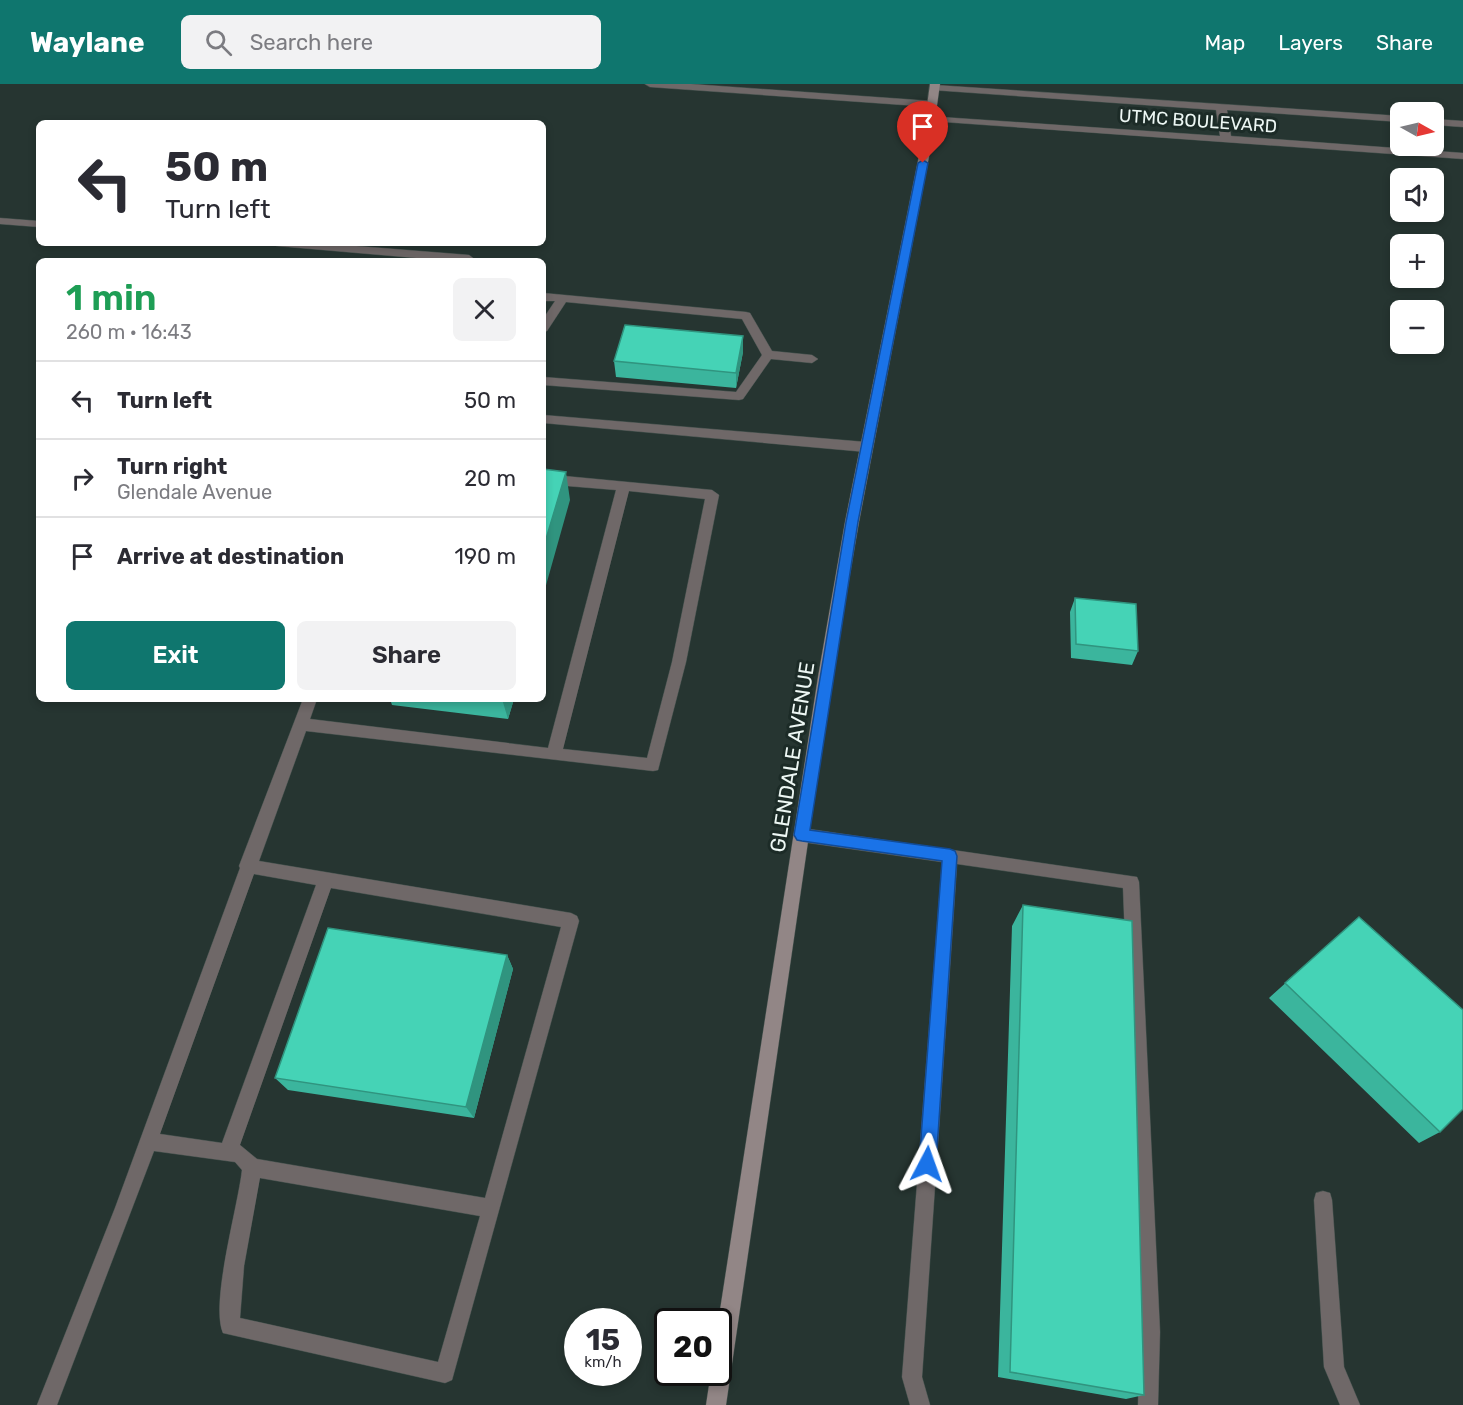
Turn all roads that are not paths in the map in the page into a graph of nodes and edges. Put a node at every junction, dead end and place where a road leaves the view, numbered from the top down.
1 (650, 84) edge
2 (935, 86) edge
3 (1221, 108) junction
4 (931, 111) junction
5 (1390, 119) edge
6 (1444, 123) edge
7 (1463, 124) edge
8 (1226, 139) junction
9 (1463, 156) edge
10 (0, 221) edge
11 (36, 224) edge
12 (314, 246) edge
13 (460, 258) edge
14 (546, 297) edge
15 (563, 298) junction
16 (546, 324) edge
17 (768, 355) junction
18 (812, 359) dead end
19 (546, 381) edge
20 (546, 419) edge
21 (866, 447) junction
22 (546, 479) edge
23 (624, 486) junction
24 (309, 702) edge
25 (300, 724) junction
26 (554, 755) junction
27 (802, 835) junction
28 (950, 856) junction
29 (247, 866) junction
30 (326, 879) junction
31 (148, 1141) junction
32 (228, 1152) junction
33 (252, 1167) junction
34 (1323, 1200) dead end
35 (490, 1208) junction
36 (47, 1405) edge
37 (716, 1405) edge
38 (920, 1405) edge
39 (1148, 1405) edge
40 (1350, 1405) edge

1 - 4 street, UTMC BOULEVARD
2 - 3 street, UTMC BOULEVARD
2 - 4 main road, GLENDALE AVENUE
3 - 5 street, UTMC BOULEVARD
3 - 8 street
4 - 8 street, UTMC BOULEVARD
4 - 21 main road, GLENDALE AVENUE
6 - 7 street
8 - 9 street, UTMC BOULEVARD
10 - 11 street
12 - 13 street
14 - 15 street
15 - 16 street
15 - 17 street
17 - 18 street
17 - 19 street
20 - 21 street
21 - 27 main road, GLENDALE AVENUE
22 - 23 street
23 - 26 street
23 - 26 street
24 - 25 street
25 - 26 street
25 - 29 street
27 - 28 street
27 - 37 main road, GLENDALE AVENUE
28 - 38 street
28 - 39 street
29 - 30 street
29 - 31 street
30 - 32 street
30 - 35 street
31 - 32 street
31 - 36 street
32 - 33 street
33 - 35 street
33 - 35 street
34 - 40 street

